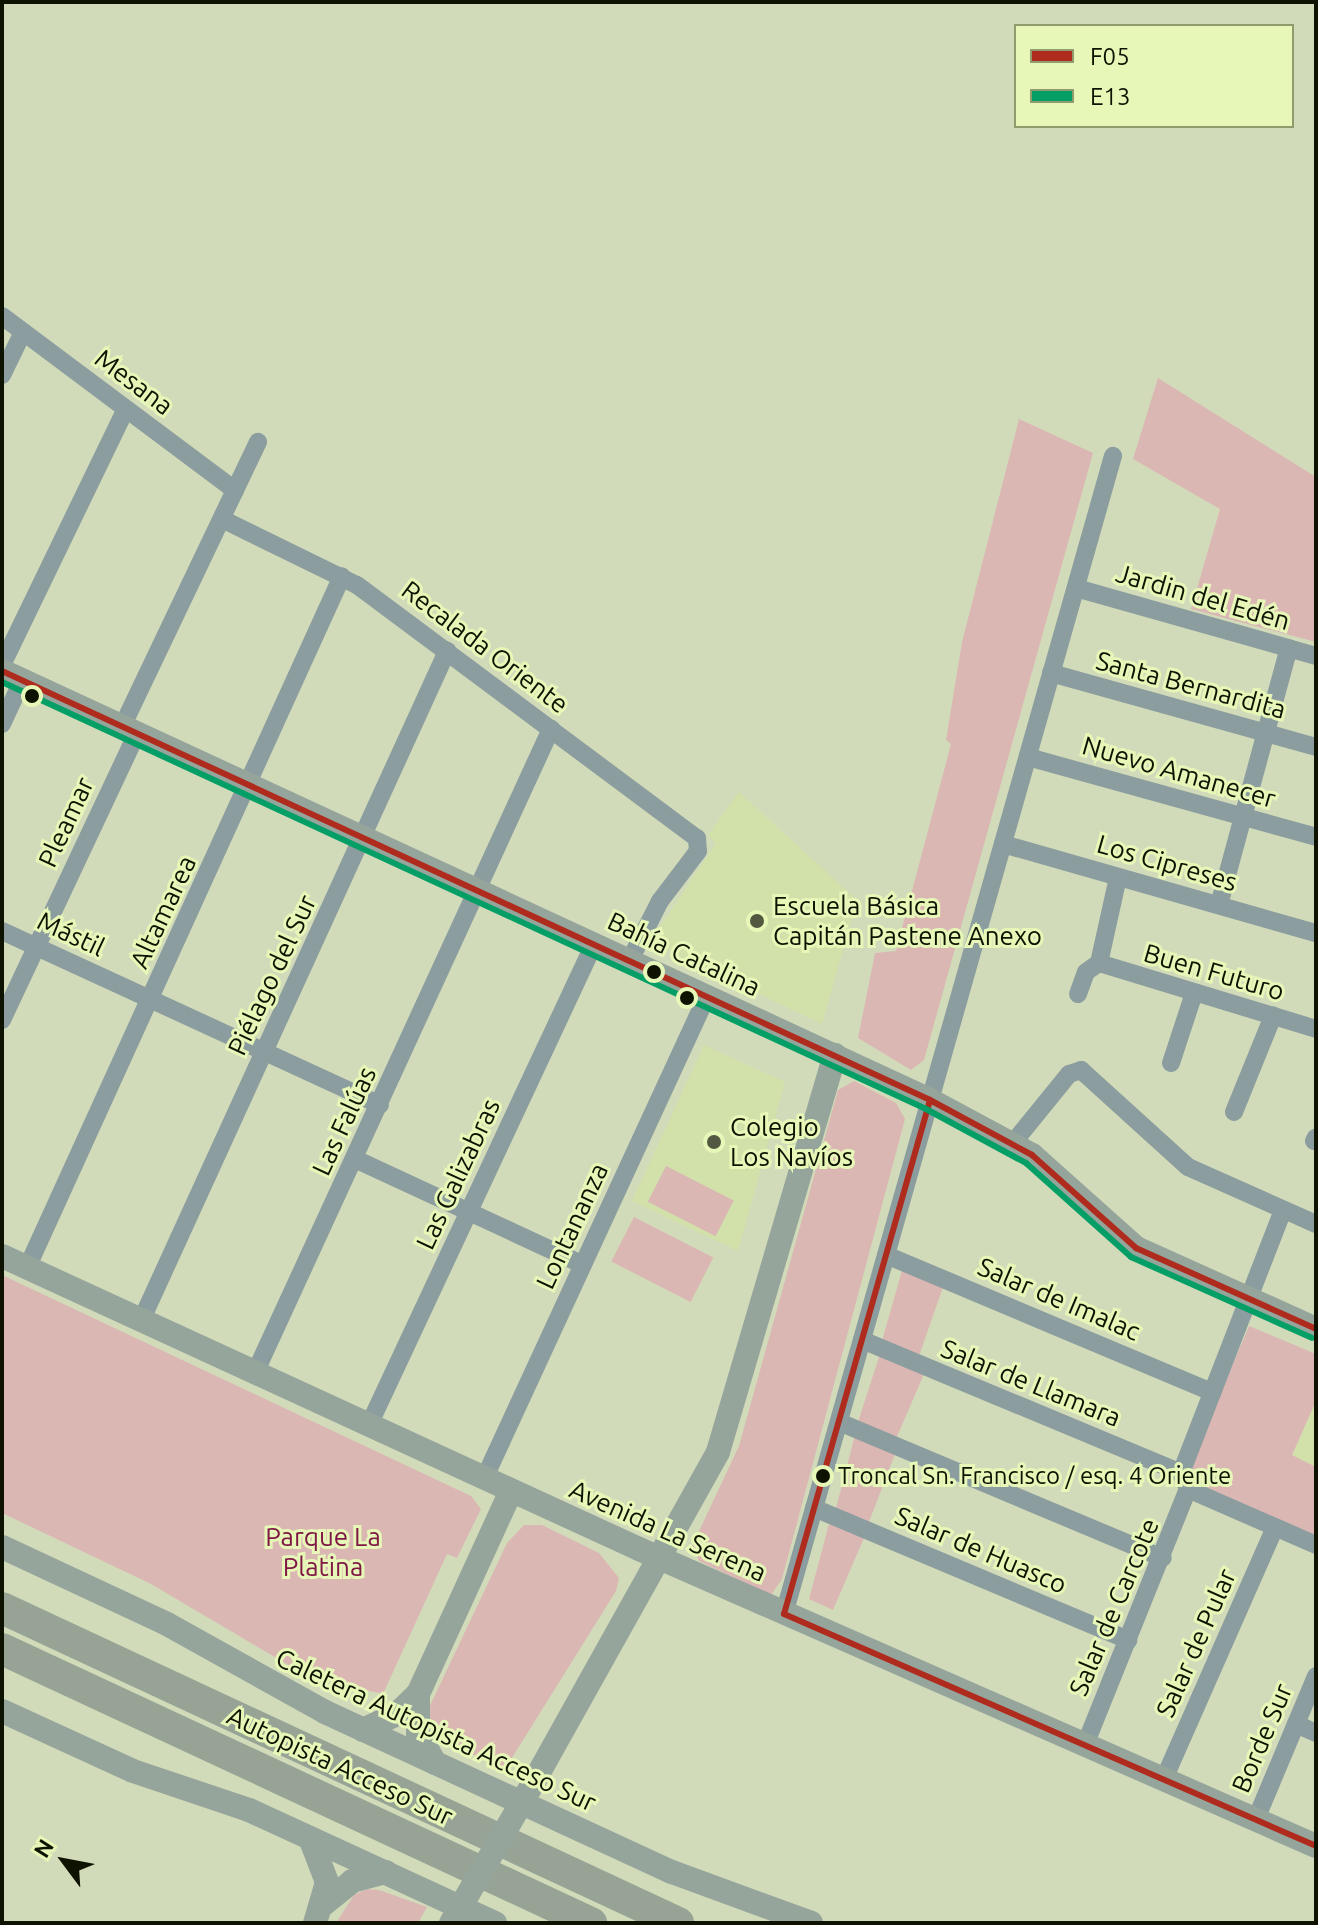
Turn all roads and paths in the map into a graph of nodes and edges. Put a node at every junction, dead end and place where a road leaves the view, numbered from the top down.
1 (2, 316) edge
2 (23, 332) junction
3 (2, 375) edge
4 (126, 409) junction
5 (258, 442) dead end
6 (1113, 456) dead end
7 (235, 490) junction
8 (222, 519) junction
9 (342, 576) junction
10 (1076, 588) junction
11 (1289, 648) junction
12 (447, 651) junction
13 (1316, 656) edge
14 (2, 665) edge
15 (1051, 673) junction
16 (12, 676) edge
17 (2, 724) edge
18 (551, 729) junction
19 (129, 730) junction
20 (1266, 733) junction
21 (1316, 747) edge
22 (1028, 757) junction
23 (247, 784) junction
24 (1243, 817) junction
25 (361, 837) junction
26 (1316, 837) edge
27 (1003, 844) junction
28 (1118, 877) junction
29 (477, 890) junction
30 (1219, 905) junction
31 (2, 931) edge
32 (1316, 933) edge
33 (594, 944) junction
34 (36, 947) junction
35 (630, 960) junction
36 (1099, 963) junction
37 (1194, 993) junction
38 (1078, 994) dead end
39 (707, 996) junction
40 (151, 1000) junction
41 (1273, 1016) junction
42 (2, 1020) edge
43 (1316, 1029) edge
44 (265, 1052) junction
45 (835, 1055) junction
46 (1171, 1063) dead end
47 (930, 1100) junction
48 (380, 1105) junction
49 (1234, 1112) dead end
50 (1013, 1143) junction
51 (355, 1159) junction
52 (1283, 1210) junction
53 (468, 1212) junction
54 (1316, 1224) edge
55 (886, 1255) junction
56 (2, 1256) edge
57 (583, 1265) junction
58 (27, 1268) junction
59 (1247, 1301) junction
60 (141, 1321) junction
61 (1316, 1329) edge
62 (862, 1340) junction
63 (255, 1373) junction
64 (1212, 1392) junction
65 (839, 1422) junction
66 (369, 1425) junction
67 (484, 1479) junction
68 (1184, 1481) junction
69 (511, 1491) junction
70 (814, 1508) junction
71 (1275, 1527) junction
72 (1316, 1545) edge
73 (2, 1547) edge
74 (1163, 1558) junction
75 (662, 1559) junction
76 (2, 1608) edge
77 (784, 1614) junction
78 (1128, 1640) junction
79 (2, 1649) edge
80 (1316, 1676) edge
81 (418, 1694) junction
82 (2, 1711) edge
83 (1296, 1724) junction
84 (363, 1730) junction
85 (1316, 1733) edge
86 (1085, 1745) junction
87 (435, 1763) junction
88 (1164, 1779) junction
89 (1256, 1819) junction
90 (310, 1838) junction
91 (1316, 1846) edge
92 (386, 1872) junction
93 (320, 1913) edge
94 (451, 1923) edge
95 (495, 1923) edge
96 (591, 1923) edge
97 (678, 1923) edge
98 (811, 1923) edge

1 - 2 street, Mesana
2 - 3 street
2 - 4 street, Mesana
4 - 7 street, Mesana
4 - 14 street
5 - 7 street, Pleamar
6 - 10 street
7 - 8 street, Pleamar
8 - 9 street, Recalada Oriente
8 - 19 street, Pleamar
9 - 12 street, Recalada Oriente
9 - 23 street, Altamarea
10 - 11 street, Jardin del Edén
10 - 15 street
11 - 13 street, Jardin del Edén
11 - 20 street
12 - 18 street, Recalada Oriente
12 - 25 street, Piélago del Sur
15 - 20 street, Santa Bernardita
15 - 22 street
16 - 17 street
16 - 19 street, Bahía Catalina
18 - 29 street, Las Falúas
18 - 35 street, Recalada Oriente
19 - 23 street, Bahía Catalina
19 - 34 street, Pleamar
20 - 21 street, Santa Bernardita
20 - 24 street
22 - 24 street, Nuevo Amanecer
22 - 27 street
23 - 25 street, Bahía Catalina
23 - 40 street, Altamarea
24 - 26 street, Nuevo Amanecer
24 - 30 street
25 - 29 street, Bahía Catalina
25 - 44 street, Piélago del Sur
27 - 28 street, Los Cipreses
27 - 47 street
28 - 30 street, Los Cipreses
28 - 36 street
29 - 33 street, Bahía Catalina
29 - 48 street, Las Falúas
30 - 32 street, Los Cipreses
31 - 34 street, Mástil
33 - 35 street, Bahía Catalina
33 - 53 street, Las Galizabras
34 - 40 street, Mástil
34 - 42 street, Pleamar
35 - 39 street, Bahía Catalina
36 - 37 street, Buen Futuro
36 - 38 street
37 - 41 street, Buen Futuro
37 - 46 street
39 - 45 street, Bahía Catalina
39 - 57 street, Lontananza
40 - 44 street, Mástil
40 - 58 street, Altamarea
41 - 43 street, Buen Futuro
41 - 49 street
44 - 48 street, Mástil
44 - 60 street, Piélago del Sur
45 - 47 street, Bahía Catalina
45 - 75 street
47 - 50 street, Bahía Catalina
47 - 55 street
48 - 51 street, Las Falúas
50 - 52 street
50 - 59 street, Bahía Catalina
51 - 53 street
51 - 63 street, Las Falúas
52 - 54 street
52 - 59 street, Salar de Carcote
53 - 57 street
53 - 66 street, Las Galizabras
55 - 62 street
55 - 64 street, Salar de Imalac
56 - 58 street, Avenida La Serena
57 - 67 street, Lontananza
58 - 60 street, Avenida La Serena
59 - 61 street, Bahía Catalina
59 - 64 street, Salar de Carcote
60 - 63 street, Avenida La Serena
62 - 65 street
62 - 68 street, Salar de Llamara
63 - 66 street, Avenida La Serena
64 - 68 street, Salar de Carcote
65 - 70 street
65 - 74 street
66 - 67 street, Avenida La Serena
67 - 69 street, Avenida La Serena
68 - 71 street, Salar de Llamara
68 - 74 street, Salar de Carcote
69 - 75 street, Avenida La Serena
69 - 81 street
70 - 77 street
70 - 78 street, Salar de Huasco
71 - 72 street, Salar de Llamara
71 - 88 street, Salar de Pular
73 - 84 street, Caletera Autopista Acceso Sur
74 - 78 street, Salar de Carcote
75 - 77 street, Avenida La Serena
75 - 94 street, bridge
76 - 97 highway, Autopista Acceso Sur
77 - 86 street, Avenida La Serena
78 - 86 street, Salar de Carcote
79 - 96 highway, Autopista Acceso Sur
80 - 83 street, Borde Sur
81 - 84 street
81 - 87 street
82 - 90 street
83 - 85 street
83 - 89 street, Borde Sur
84 - 87 street, Caletera Autopista Acceso Sur
86 - 88 street, Avenida La Serena
87 - 98 street, Caletera Autopista Acceso Sur
88 - 89 street, Avenida La Serena
89 - 91 street, Avenida La Serena
90 - 92 street
90 - 93 street
92 - 93 street
92 - 95 street

